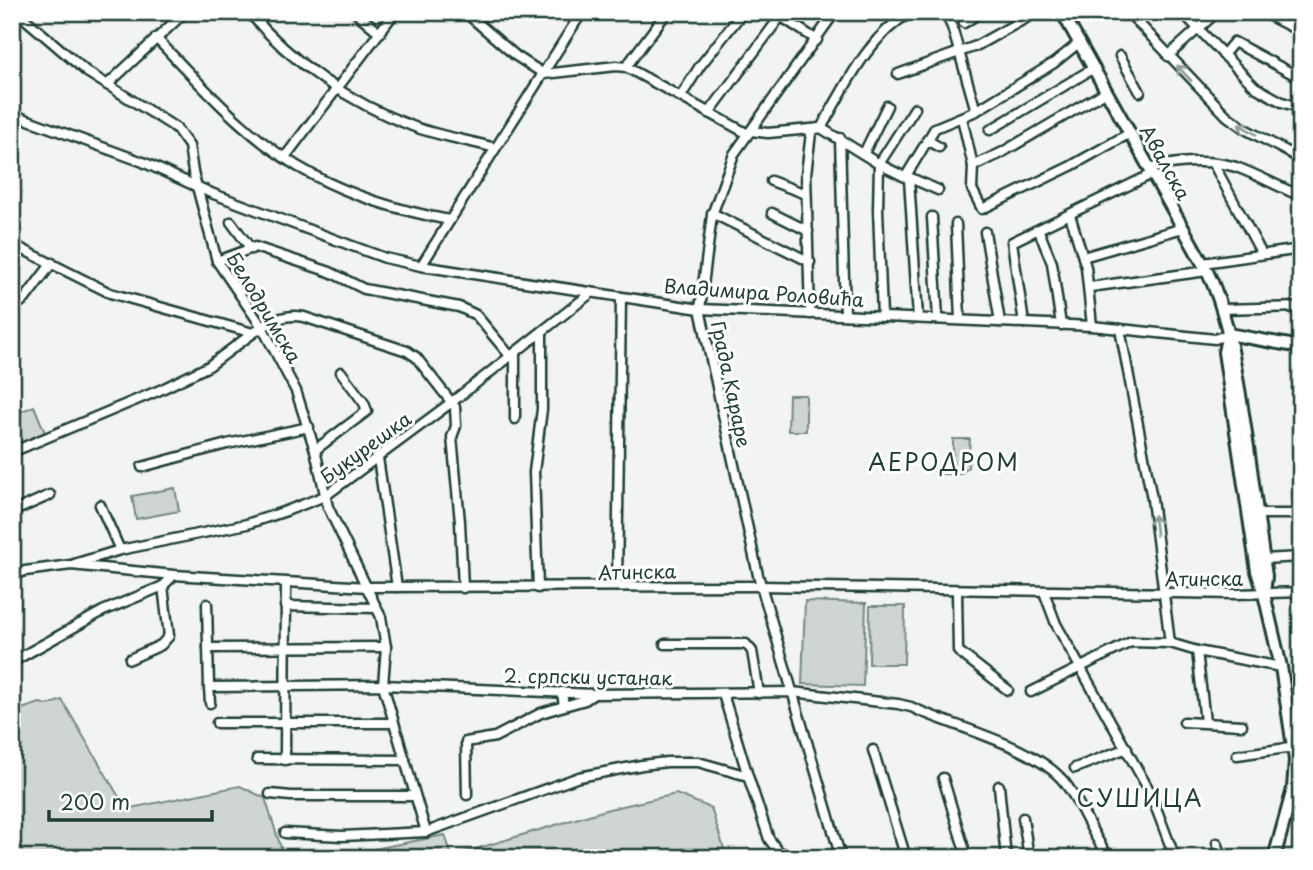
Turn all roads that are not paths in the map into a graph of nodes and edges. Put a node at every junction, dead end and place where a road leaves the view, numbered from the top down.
1 (185, 12) edge
2 (249, 12) edge
3 (355, 12) edge
4 (396, 12) edge
5 (465, 12) edge
6 (568, 12) edge
7 (667, 12) edge
8 (743, 12) edge
9 (835, 12) edge
10 (911, 12) edge
11 (945, 12) edge
12 (981, 12) edge
13 (1037, 12) edge
14 (1062, 12) edge
15 (1128, 12) edge
16 (1182, 12) edge
17 (1217, 12) edge
18 (1262, 12) edge
19 (19, 13) edge
20 (777, 14) edge
21 (580, 16) edge
22 (12, 22) edge
23 (964, 23) dead end
24 (1199, 29) junction
25 (1301, 32) edge
26 (380, 33) junction
27 (156, 38) junction
28 (817, 40) junction
29 (1080, 42) junction
30 (958, 53) junction
31 (1223, 55) junction
32 (1120, 56) dead end
33 (1168, 56) junction
34 (626, 67) junction
35 (1094, 68) junction
36 (544, 74) junction
37 (898, 74) dead end
38 (1293, 74) dead end
39 (107, 85) junction
40 (336, 88) junction
41 (1107, 91) junction
42 (1140, 92) dead end
43 (681, 96) junction
44 (12, 103) edge
45 (887, 106) dead end
46 (915, 108) dead end
47 (1301, 108) edge
48 (976, 111) junction
49 (709, 113) junction
50 (13, 115) edge
51 (962, 118) junction
52 (821, 128) junction
53 (990, 130) dead end
54 (750, 133) junction
55 (1130, 133) junction
56 (840, 138) junction
57 (927, 140) junction
58 (939, 147) dead end
59 (495, 148) junction
60 (864, 153) junction
61 (285, 157) junction
62 (1301, 159) edge
63 (1213, 163) junction
64 (879, 164) junction
65 (973, 166) junction
66 (1151, 172) junction
67 (907, 177) junction
68 (771, 181) dead end
69 (196, 185) junction
70 (938, 190) dead end
71 (807, 194) junction
72 (1301, 196) edge
73 (712, 213) junction
74 (772, 213) dead end
75 (1070, 215) junction
76 (932, 217) dead end
77 (449, 220) junction
78 (231, 222) dead end
79 (956, 224) dead end
80 (1183, 229) junction
81 (808, 231) junction
82 (1039, 231) junction
83 (985, 232) dead end
84 (12, 244) edge
85 (251, 249) junction
86 (1301, 250) edge
87 (1262, 254) junction
88 (1083, 257) junction
89 (217, 261) junction
90 (810, 262) junction
91 (52, 263) junction
92 (421, 266) junction
93 (1205, 267) junction
94 (1090, 287) junction
95 (592, 293) junction
96 (621, 297) junction
97 (1301, 307) edge
98 (12, 308) edge
99 (700, 309) junction
100 (1221, 309) junction
101 (810, 314) junction
102 (845, 315) junction
103 (882, 317) junction
104 (918, 318) junction
105 (938, 319) junction
106 (960, 320) junction
107 (1000, 322) junction
108 (1024, 323) junction
109 (1061, 325) junction
110 (1092, 326) junction
111 (262, 327) junction
112 (1120, 329) junction
113 (253, 332) junction
114 (542, 333) junction
115 (1228, 334) junction
116 (1301, 347) edge
117 (513, 355) junction
118 (341, 372) dead end
119 (452, 402) junction
120 (514, 418) dead end
121 (309, 427) junction
122 (315, 450) junction
123 (12, 452) edge
124 (378, 458) junction
125 (142, 467) dead end
126 (50, 495) dead end
127 (325, 496) junction
128 (100, 505) dead end
129 (12, 512) edge
130 (1257, 514) junction
131 (1301, 514) edge
132 (120, 550) junction
133 (1301, 556) edge
134 (92, 558) junction
135 (1264, 559) junction
136 (71, 565) junction
137 (99, 569) junction
138 (12, 575) edge
139 (174, 575) junction
140 (286, 584) junction
141 (163, 586) junction
142 (617, 586) junction
143 (761, 586) junction
144 (367, 587) junction
145 (397, 587) junction
146 (463, 588) junction
147 (538, 588) junction
148 (957, 591) junction
149 (1044, 592) junction
150 (1301, 592) edge
151 (1163, 593) junction
152 (1265, 594) junction
153 (207, 604) dead end
154 (285, 606) junction
155 (376, 608) junction
156 (665, 643) dead end
157 (1170, 643) junction
158 (285, 647) junction
159 (386, 647) junction
160 (208, 648) junction
161 (1197, 651) junction
162 (130, 659) dead end
163 (12, 662) edge
164 (1281, 667) junction
165 (1081, 669) junction
166 (383, 685) junction
167 (285, 686) junction
168 (209, 687) junction
169 (1008, 690) dead end
170 (562, 692) junction
171 (792, 692) junction
172 (1031, 692) dead end
173 (759, 693) junction
174 (593, 694) junction
175 (723, 694) junction
176 (209, 703) dead end
177 (564, 706) junction
178 (1184, 722) dead end
179 (1205, 722) junction
180 (217, 723) dead end
181 (285, 723) junction
182 (394, 723) junction
183 (1242, 725) dead end
184 (1296, 741) edge
185 (1127, 748) junction
186 (873, 750) dead end
187 (1237, 755) dead end
188 (257, 759) dead end
189 (285, 760) junction
190 (405, 760) junction
191 (1075, 768) dead end
192 (1298, 772) edge
193 (748, 776) junction
194 (943, 778) dead end
195 (999, 786) dead end
196 (270, 794) dead end
197 (467, 795) dead end
198 (414, 796) junction
199 (1023, 818) dead end
200 (426, 832) junction
201 (285, 833) dead end
202 (1217, 843) dead end
203 (1107, 855) edge
204 (793, 858) edge
205 (841, 858) edge
206 (906, 858) edge
207 (967, 858) edge
208 (1006, 858) edge
209 (1029, 858) edge
210 (1091, 858) edge
211 (1175, 858) edge
212 (1223, 858) edge
213 (1275, 858) edge

1 - 27 street
2 - 40 street
3 - 26 street
4 - 26 street
5 - 36 street
6 - 21 street
7 - 34 street
8 - 43 street
9 - 28 street, Града Караре
10 - 52 street
11 - 30 street
12 - 23 street
13 - 30 street
14 - 29 main road, Авалска
15 - 33 street
16 - 24 street
17 - 24 street
18 - 25 street
19 - 22 street
19 - 39 street, Белодримска
20 - 28 street
20 - 49 street
21 - 36 street
24 - 31 street
24 - 33 street
26 - 40 street
27 - 39 street
27 - 61 street
28 - 54 street, Града Караре
29 - 35 main road, Авалска
29 - 48 street
30 - 37 street
30 - 48 street
31 - 38 street
31 - 47 street
32 - 42 street
62 -> 33 street
34 - 36 street
34 - 43 street
35 - 41 main road, Авалска
35 - 53 street
36 - 59 street
39 - 69 street, Белодримска
40 - 59 street
40 - 61 street
41 - 55 main road, Авалска
41 - 65 street
43 - 49 street
44 - 50 street
45 - 60 street
46 - 64 street
48 - 51 street
49 - 54 street
50 - 69 street
51 - 57 street
51 - 65 street
52 - 54 street
52 - 56 street
52 - 71 street
54 - 73 street, Града Караре
55 - 65 street
55 - 66 main road, Авалска
56 - 60 street
56 - 102 street
57 - 58 street
57 - 67 street
59 - 77 street
60 - 64 street
61 - 77 street
63 - 66 street
63 - 72 street
63 - 87 street
64 - 67 street
64 - 103 street
66 - 75 street
66 - 80 main road, Авалска
67 - 70 street
67 - 104 street
68 - 71 street
69 - 89 street, Белодримска
69 - 92 street, Владимира Роловића
71 - 81 street
73 - 90 street
73 - 99 street, Града Караре
74 - 81 street
75 - 82 street
75 - 88 street
76 - 105 street
77 - 92 street
78 - 85 street
79 - 106 street
80 - 88 street
80 - 93 main road, Авалска
81 - 90 street
82 - 108 street
82 - 109 street
83 - 107 street
84 - 91 street
85 - 89 street
85 - 117 street
86 - 87 street
87 - 93 street
88 - 94 street
89 - 111 street, Белодримска
90 - 101 street
91 - 98 street
91 - 113 street
92 - 95 street, Владимира Роловића
93 - 94 street
93 - 100 main road, Авалска
94 - 110 street
95 - 96 street, Владимира Роловића
95 - 114 street, Букурешка
96 - 99 street, Владимира Роловића
96 - 142 street
97 - 100 street
99 - 101 street, Владимира Роловића
99 - 143 street, Града Караре
100 - 115 main road, Авалска
101 - 102 street, Владимира Роловића
102 - 103 street, Владимира Роловића
103 - 104 street, Владимира Роловића
104 - 105 street, Владимира Роловића
105 - 106 street, Владимира Роловића
106 - 107 street, Владимира Роловића
107 - 108 street, Владимира Роловића
108 - 109 street, Владимира Роловића
109 - 110 street, Владимира Роловића
110 - 112 street, Владимира Роловића
111 - 113 street
111 - 119 street
111 - 121 street, Белодримска
112 - 115 street, Владимира Роловића
151 -> 112 street
113 - 123 street
114 - 117 street, Букурешка
114 - 147 street
115 - 116 main road, Владимира Роловића
115 - 130 main road, Авалска
115 - 152 main road, Авалска
117 - 119 street, Букурешка
117 - 120 street
118 - 122 street
119 - 124 street, Букурешка
119 - 146 street
121 - 122 street, Белодримска
121 - 125 street
122 - 127 street, Белодримска
124 - 127 street, Букурешка
124 - 145 street
126 - 129 street
127 - 132 street, Букурешка
127 - 144 street, Белодримска
128 - 132 street
130 - 131 street
130 - 135 main road, Авалска
132 - 134 street, Букурешка
133 - 135 street
134 - 136 street, Букурешка
134 - 137 street
135 - 152 main road, Авалска
136 - 137 street, Атинска
136 - 138 street, Атинска
137 - 139 street, Атинска
139 - 140 street, Атинска
139 - 141 street
140 - 144 street, Атинска
140 - 154 street
141 - 162 street
141 - 163 street
142 - 143 street, Атинска
142 - 147 street, Атинска
143 - 148 street, Атинска
143 - 171 street, Града Караре
144 - 145 street, Атинска
144 - 155 street, Белодримска
145 - 146 street, Атинска
146 - 147 street, Атинска
148 - 149 street, Атинска
148 - 169 street
149 - 151 street, Атинска
149 - 165 street
150 - 152 street, Атинска
151 - 152 street, Атинска
151 - 157 street
152 - 164 main road, Авалска
153 - 160 street
154 - 155 street
154 - 158 street
155 - 159 street, Белодримска
156 - 173 street
157 - 161 street
157 - 165 street
158 - 159 street
158 - 160 street
158 - 167 street
159 - 166 street, Белодримска
160 - 168 street
161 - 164 street
161 - 179 street
164 - 184 main road, Авалска
165 - 172 street
165 - 185 street
166 - 167 street, 2. српски устанак
166 - 170 street, 2. српски устанак
166 - 182 street
167 - 168 street, 2. српски устанак
167 - 181 street
168 - 176 street
170 - 174 street, 2. српски устанак
170 - 177 street
171 - 173 street, 2. српски устанак
171 - 203 street, 2. српски устанак
171 - 205 street, Града Караре
173 - 175 street, 2. српски устанак
174 - 175 street, 2. српски устанак
174 - 177 street
175 - 193 street
177 - 197 street
178 - 179 street
179 - 183 street
180 - 181 street
181 - 182 street
181 - 189 street
182 - 190 street
184 - 187 street
184 - 192 main road, Авалска
185 - 191 street
185 - 211 street
186 - 206 street
188 - 189 street
189 - 190 street
190 - 198 street
192 - 213 main road, Авалска
193 - 200 street
193 - 204 street
194 - 207 street
195 - 208 street
196 - 198 street
198 - 200 street
199 - 209 street
200 - 201 street
202 - 212 street
203 - 210 street

